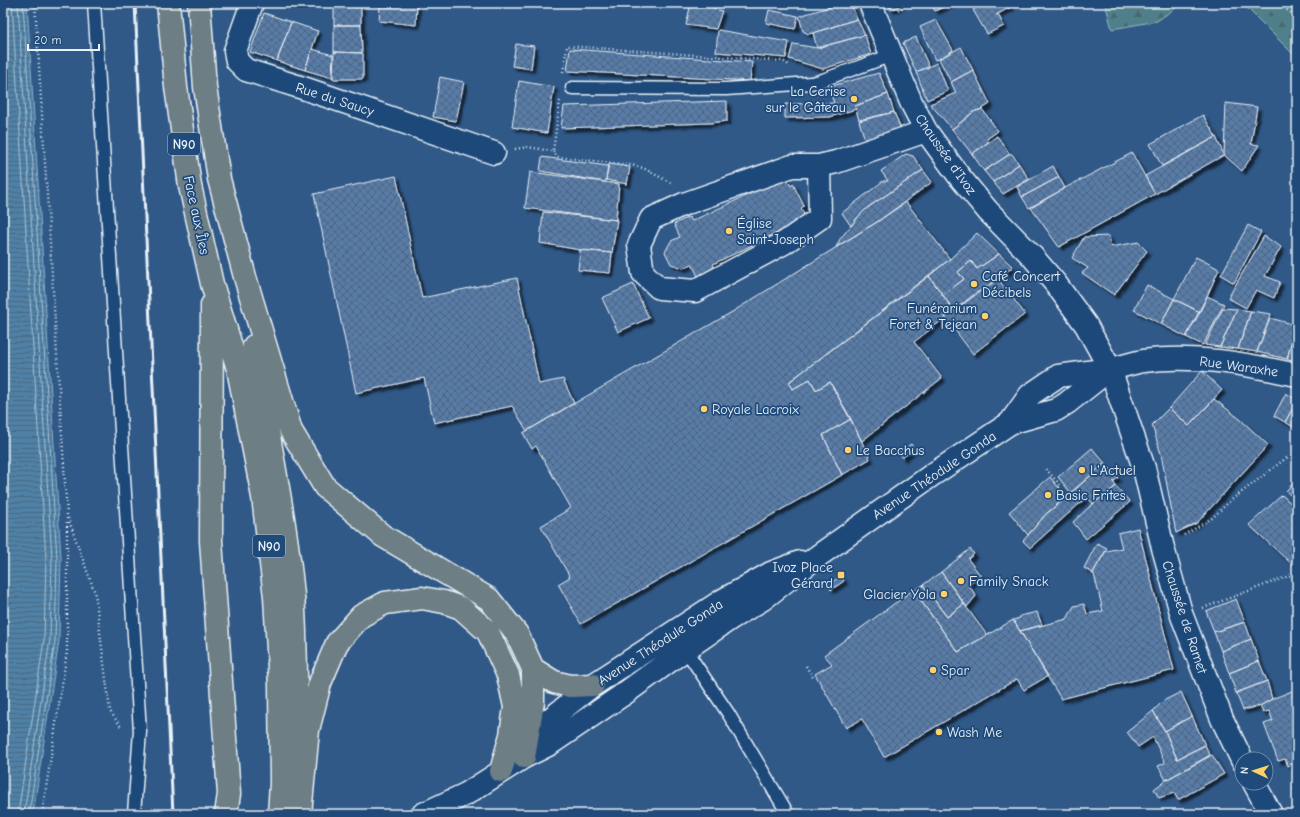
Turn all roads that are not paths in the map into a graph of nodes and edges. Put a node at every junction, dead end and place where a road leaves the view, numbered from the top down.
1 (94, 3) edge
2 (168, 3) edge
3 (199, 3) edge
4 (252, 3) edge
5 (870, 3) edge
6 (892, 55) junction
7 (572, 88) dead end
8 (926, 131) junction
9 (494, 153) dead end
10 (819, 166) junction
11 (245, 277) junction
12 (212, 284) junction
13 (1110, 370) junction
14 (1297, 375) edge
15 (818, 556) junction
16 (673, 632) junction
17 (686, 649) junction
18 (533, 669) junction
19 (593, 685) junction
20 (1238, 751) edge
21 (524, 757) junction
22 (501, 771) junction
23 (302, 783) junction
24 (1258, 791) edge
25 (134, 814) edge
26 (226, 814) edge
27 (279, 814) edge
28 (300, 814) edge
29 (423, 814) edge
30 (788, 814) edge
31 (1271, 814) edge

1 - 25 lane
2 - 12 highway, Face aux Îles / N90
3 - 11 highway, Face aux Îles / N90
4 - 9 main road, Rue du Saucy
5 - 6 main road, Chaussée d'Ivoz
6 - 7 lane
6 - 8 main road, Chaussée d'Ivoz
8 - 10 main road
8 - 13 main road, Chaussée d'Ivoz
10 - 10 main road
11 - 18 highway
11 - 23 highway, N90
12 - 26 highway
12 - 27 highway, N90
13 - 14 main road, Rue Waraxhe
13 - 15 main road, Avenue Théodule Gonda
13 - 20 main road, Chaussée de Ramet
15 - 16 main road, Avenue Théodule Gonda
15 - 17 main road, Avenue Théodule Gonda
16 - 17 lane
16 - 19 main road, Avenue Théodule Gonda
17 - 21 main road, Avenue Théodule Gonda
17 - 30 lane
18 - 19 highway
18 - 21 highway
19 - 21 main road, Avenue Théodule Gonda
21 - 22 main road, Avenue Théodule Gonda
22 - 23 highway
22 - 29 main road, Avenue Théodule Gonda
23 - 28 highway, N90
24 - 31 main road

